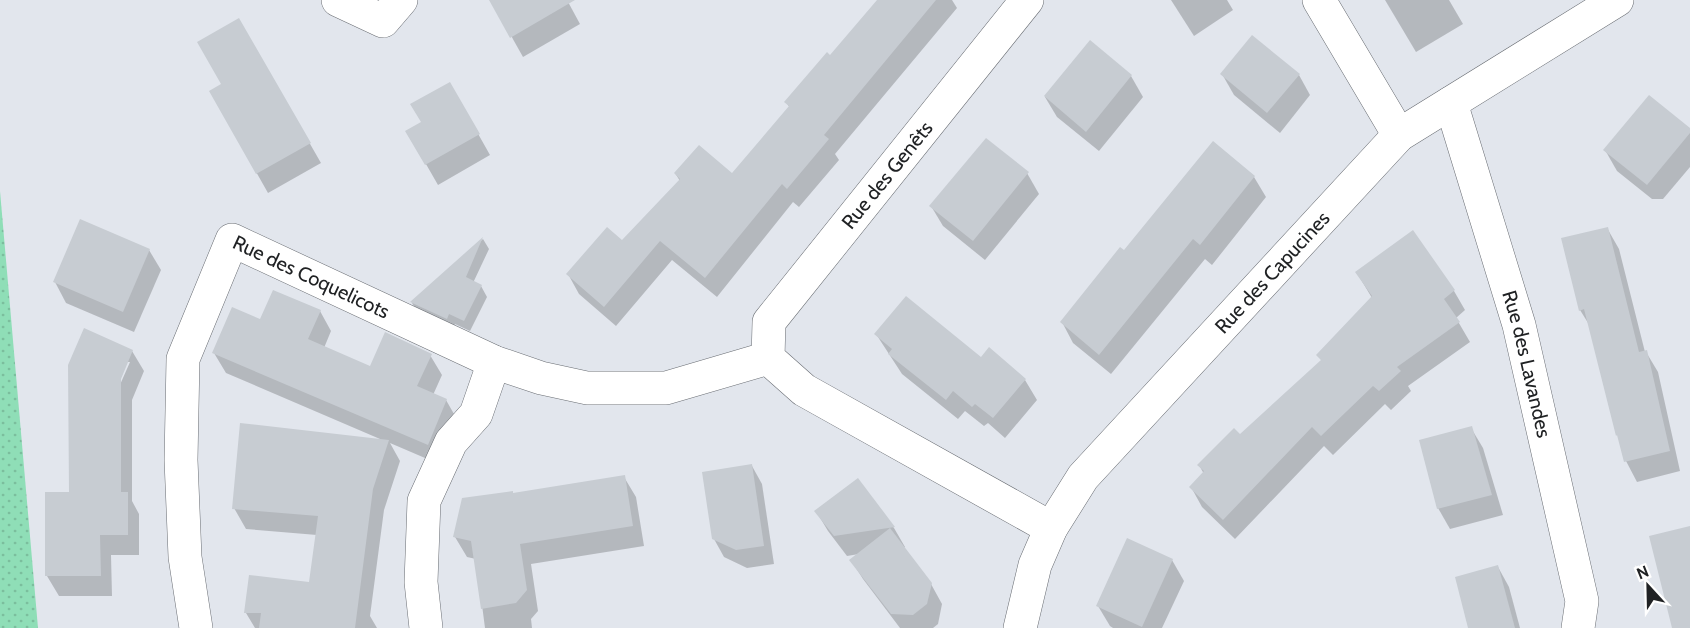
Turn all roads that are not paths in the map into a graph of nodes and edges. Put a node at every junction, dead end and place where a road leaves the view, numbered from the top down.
1 (338, 0) edge
2 (401, 0) edge
3 (1026, 0) edge
4 (1319, 0) edge
5 (1617, 0) edge
6 (1452, 102) junction
7 (1399, 135) junction
8 (768, 358) junction
9 (494, 362) junction
10 (1051, 528) junction
11 (196, 628) edge
12 (426, 628) edge
13 (1020, 628) edge
14 (1578, 628) edge

1 - 2 street
3 - 8 street, Rue des Genêts
4 - 7 street
5 - 6 street, Rue des Capucines
6 - 7 street, Rue des Capucines
6 - 14 street, Rue des Lavandes
7 - 10 street, Rue des Capucines
8 - 9 street
8 - 10 street
9 - 11 street, Rue des Coquelicots
9 - 12 street
10 - 13 street, Rue des Capucines

